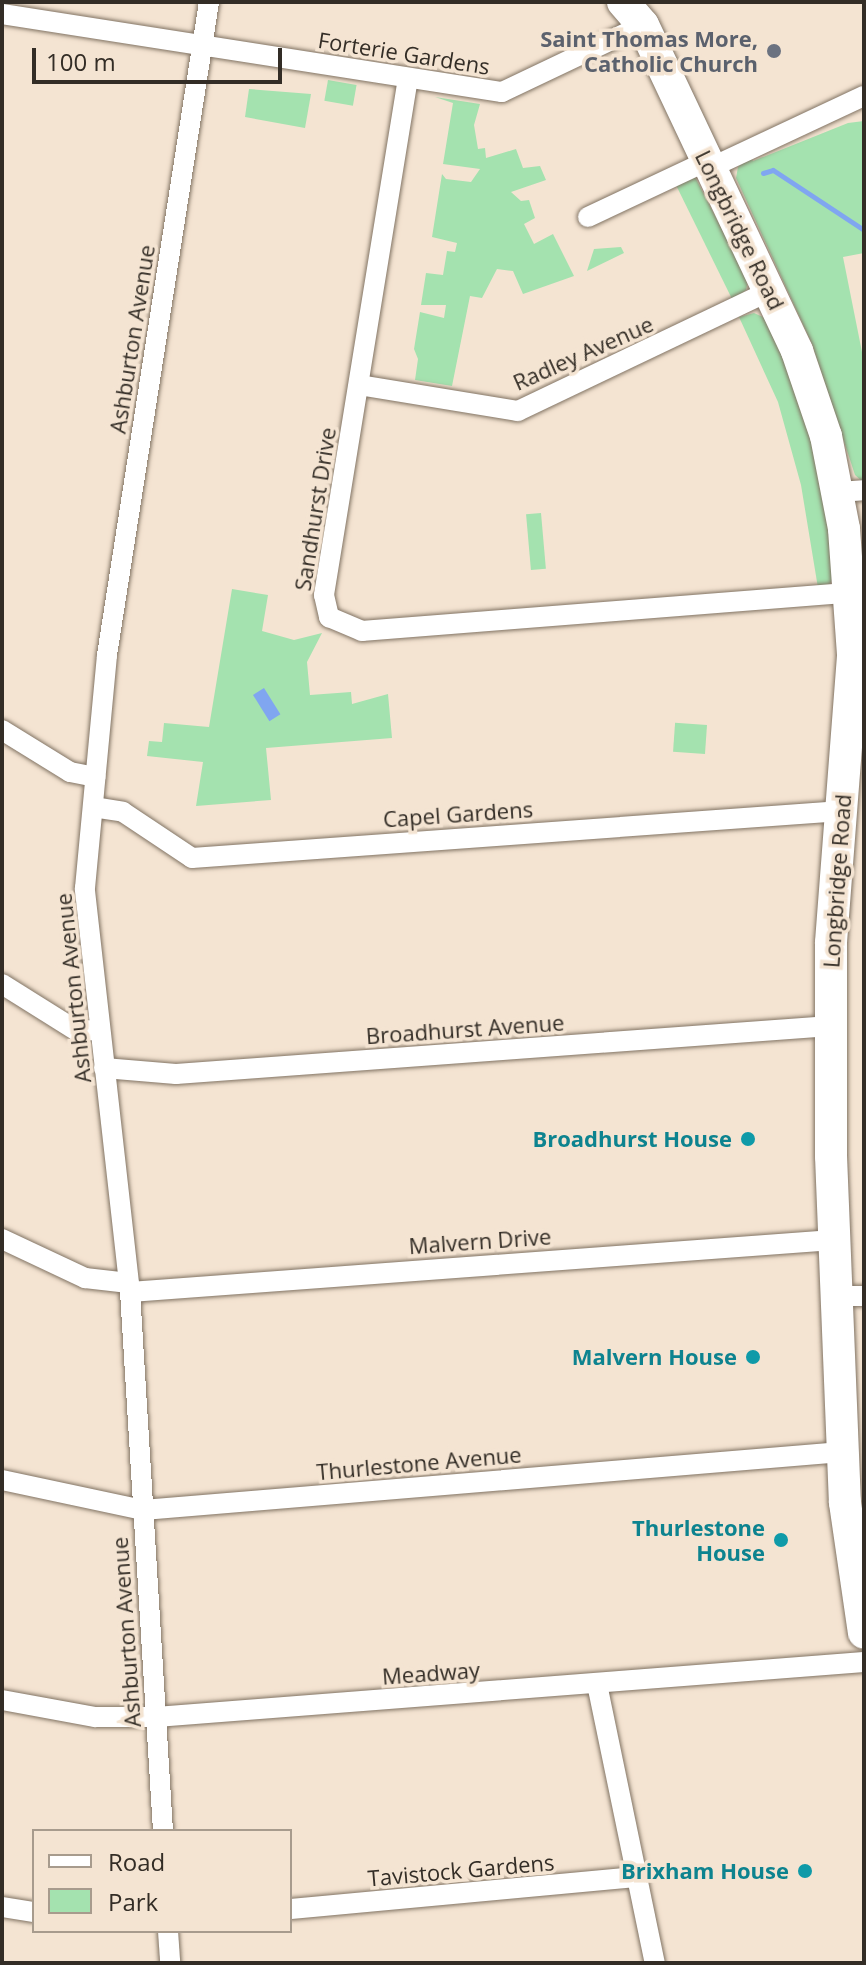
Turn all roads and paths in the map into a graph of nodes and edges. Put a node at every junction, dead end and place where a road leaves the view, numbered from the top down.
1 (209, 2) edge
2 (637, 10) edge
3 (2, 14) edge
4 (203, 44) junction
5 (408, 78) junction
6 (864, 96) edge
7 (709, 165) junction
8 (588, 217) dead end
9 (770, 291) junction
10 (359, 385) junction
11 (851, 491) edge
12 (854, 528) edge
13 (850, 593) junction
14 (2, 730) edge
15 (96, 777) junction
16 (93, 807) junction
17 (841, 811) junction
18 (2, 984) edge
19 (830, 1026) junction
20 (99, 1030) junction
21 (104, 1068) junction
22 (2, 1239) edge
23 (833, 1240) junction
24 (130, 1288) junction
25 (850, 1296) edge
26 (842, 1452) junction
27 (2, 1480) edge
28 (143, 1510) junction
29 (864, 1633) edge
30 (864, 1662) edge
31 (597, 1684) junction
32 (2, 1700) edge
33 (156, 1717) junction
34 (163, 1829) edge
35 (637, 1877) junction
36 (2, 1907) edge
37 (292, 1909) edge
38 (32, 1912) edge
39 (168, 1933) edge
40 (170, 1963) edge
41 (655, 1963) edge

1 - 4 street, Ashburton Avenue
2 - 5 street, Forterie Gardens
2 - 7 main road, Longbridge Road
3 - 4 street, Forterie Gardens
4 - 5 street, Forterie Gardens
4 - 15 street, Ashburton Avenue
5 - 10 street, Sandhurst Drive
6 - 7 street
7 - 8 street
7 - 9 main road, Longbridge Road
9 - 10 street, Radley Avenue
9 - 11 main road, Longbridge Road
10 - 13 street, Sandhurst Drive
11 - 12 main road, Longbridge Road
12 - 13 main road, Longbridge Road
13 - 17 main road, Longbridge Road
14 - 15 street
15 - 16 street, Ashburton Avenue
16 - 17 street, Capel Gardens
16 - 20 street, Ashburton Avenue
17 - 19 main road, Longbridge Road
18 - 20 street
19 - 21 street, Broadhurst Avenue
19 - 23 main road, Longbridge Road
20 - 21 street, Ashburton Avenue
21 - 24 street, Ashburton Avenue
22 - 24 street, Malvern Drive
23 - 24 street, Malvern Drive
23 - 25 main road, Longbridge Road
24 - 28 street, Ashburton Avenue
25 - 26 main road, Longbridge Road
26 - 28 street, Thurlestone Avenue
26 - 29 main road, Longbridge Road
27 - 28 street, Thurlestone Avenue
28 - 33 street, Ashburton Avenue
30 - 31 street, Meadway
31 - 33 street, Meadway
31 - 35 street
32 - 33 street, Meadway
33 - 34 street, Ashburton Avenue
35 - 37 street, Tavistock Gardens
35 - 41 street
36 - 38 street
39 - 40 street

